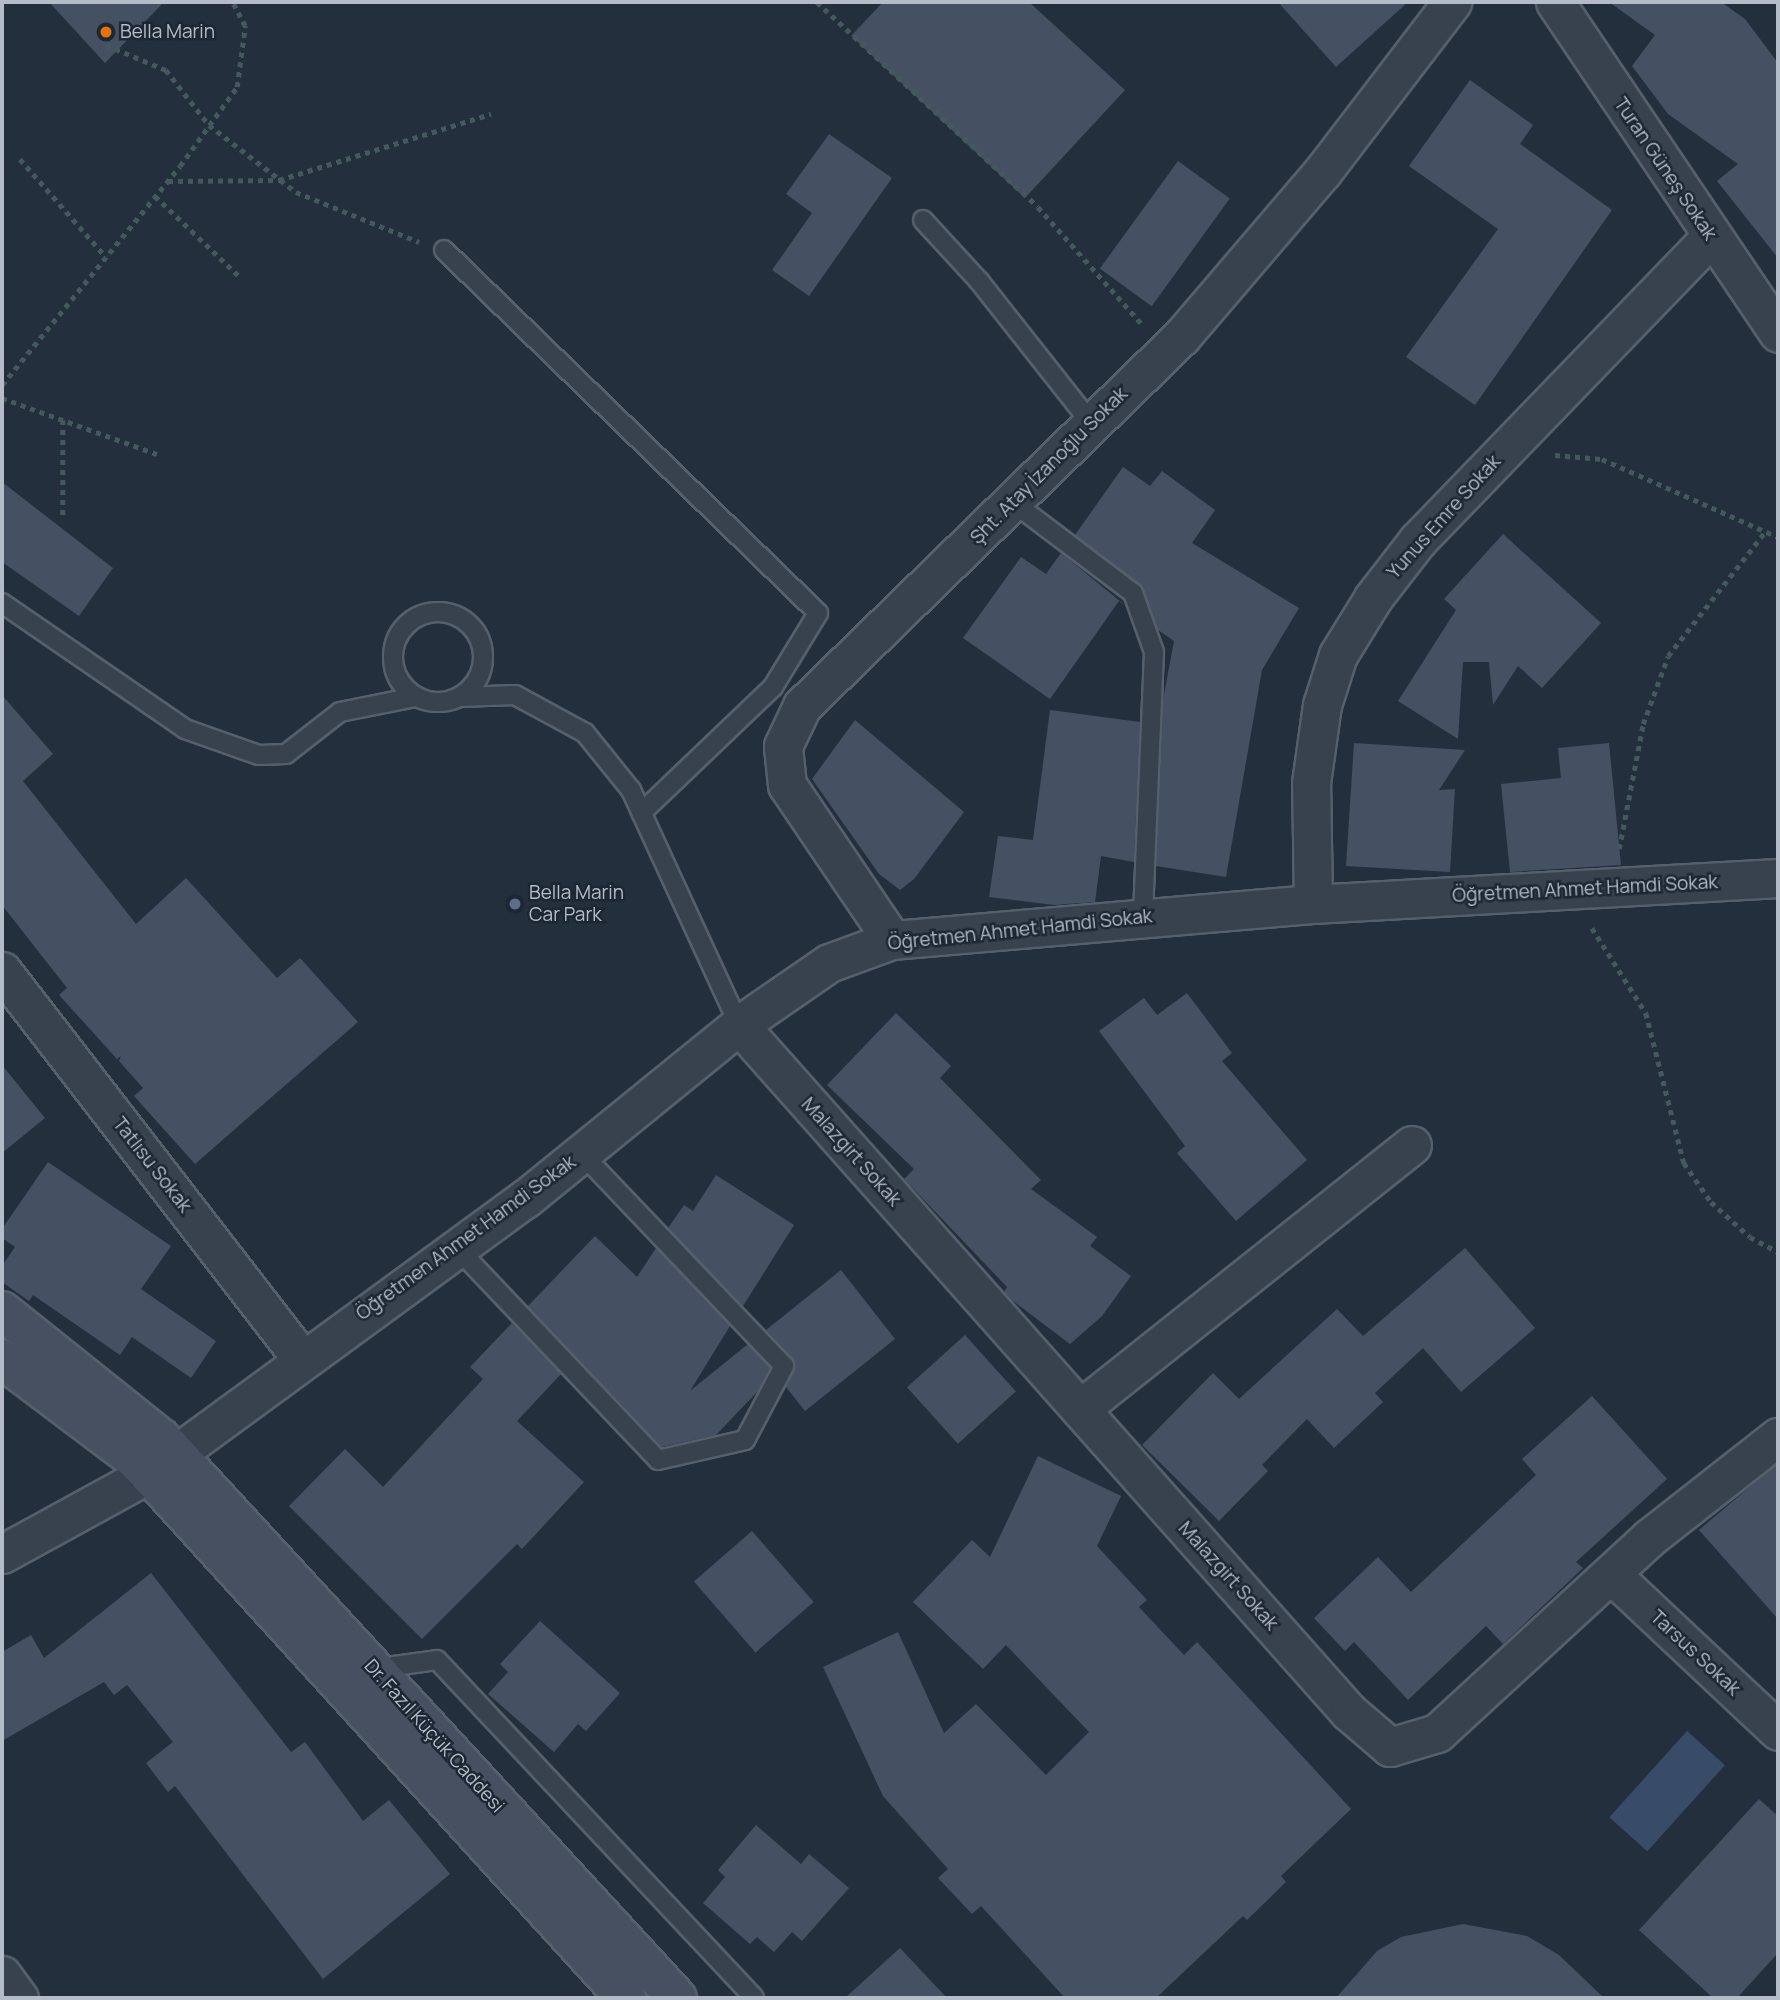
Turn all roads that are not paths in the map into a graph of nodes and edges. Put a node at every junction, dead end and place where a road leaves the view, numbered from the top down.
1 (1452, 2) edge
2 (1555, 2) edge
3 (923, 220) dead end
4 (1710, 238) junction
5 (444, 250) road end
6 (1778, 333) edge
7 (1091, 423) junction
8 (1014, 503) junction
9 (2, 603) edge
10 (415, 697) junction
11 (460, 697) junction
12 (641, 813) junction
13 (1778, 878) edge
14 (1313, 904) junction
15 (1143, 916) junction
16 (892, 940) junction
17 (2, 971) edge
18 (738, 1025) junction
19 (1412, 1145) dead end
20 (581, 1153) junction
21 (457, 1248) junction
22 (2, 1311) edge
23 (301, 1358) junction
24 (2, 1359) edge
25 (1080, 1409) junction
26 (1778, 1437) edge
27 (169, 1460) junction
28 (2, 1554) edge
29 (1611, 1574) junction
30 (380, 1676) junction
31 (1778, 1731) edge
32 (2, 1975) edge
33 (19, 1998) edge
34 (626, 1998) edge
35 (677, 1998) edge
36 (754, 1998) edge

1 - 7 street, Şht. Atay İzanoğlu Sokak
2 - 4 street, Turan Güneş Sokak
3 - 7 lane
4 - 6 street, Turan Güneş Sokak
4 - 14 street, Yunus Emre Sokak
5 - 12 lane
7 - 8 street, Şht. Atay İzanoğlu Sokak
8 - 15 lane
8 - 16 street, Şht. Atay İzanoğlu Sokak
9 - 10 lane
10 - 11 lane
10 - 11 lane
11 - 12 lane
12 - 18 lane
13 - 14 street, Öğretmen Ahmet Hamdi Sokak
14 - 15 street, Öğretmen Ahmet Hamdi Sokak
15 - 16 street, Öğretmen Ahmet Hamdi Sokak
16 - 18 street, Öğretmen Ahmet Hamdi Sokak
17 - 23 street, Tatlısu Sokak
18 - 20 street, Öğretmen Ahmet Hamdi Sokak
18 - 25 street, Malazgirt Sokak
19 - 25 street
20 - 21 street, Öğretmen Ahmet Hamdi Sokak
20 - 21 lane
21 - 23 street, Öğretmen Ahmet Hamdi Sokak
22 - 27 street, Dr. Fazıl Küçük Caddesi
23 - 27 street, Öğretmen Ahmet Hamdi Sokak
24 - 27 street
25 - 29 street, Malazgirt Sokak
26 - 29 street, Malazgirt Sokak
27 - 28 street, Öğretmen Ahmet Hamdi Sokak
27 - 30 street, Dr. Fazıl Küçük Caddesi
27 - 34 street
29 - 31 street, Tarsus Sokak
30 - 35 street, Dr. Fazıl Küçük Caddesi
30 - 36 lane
32 - 33 street

